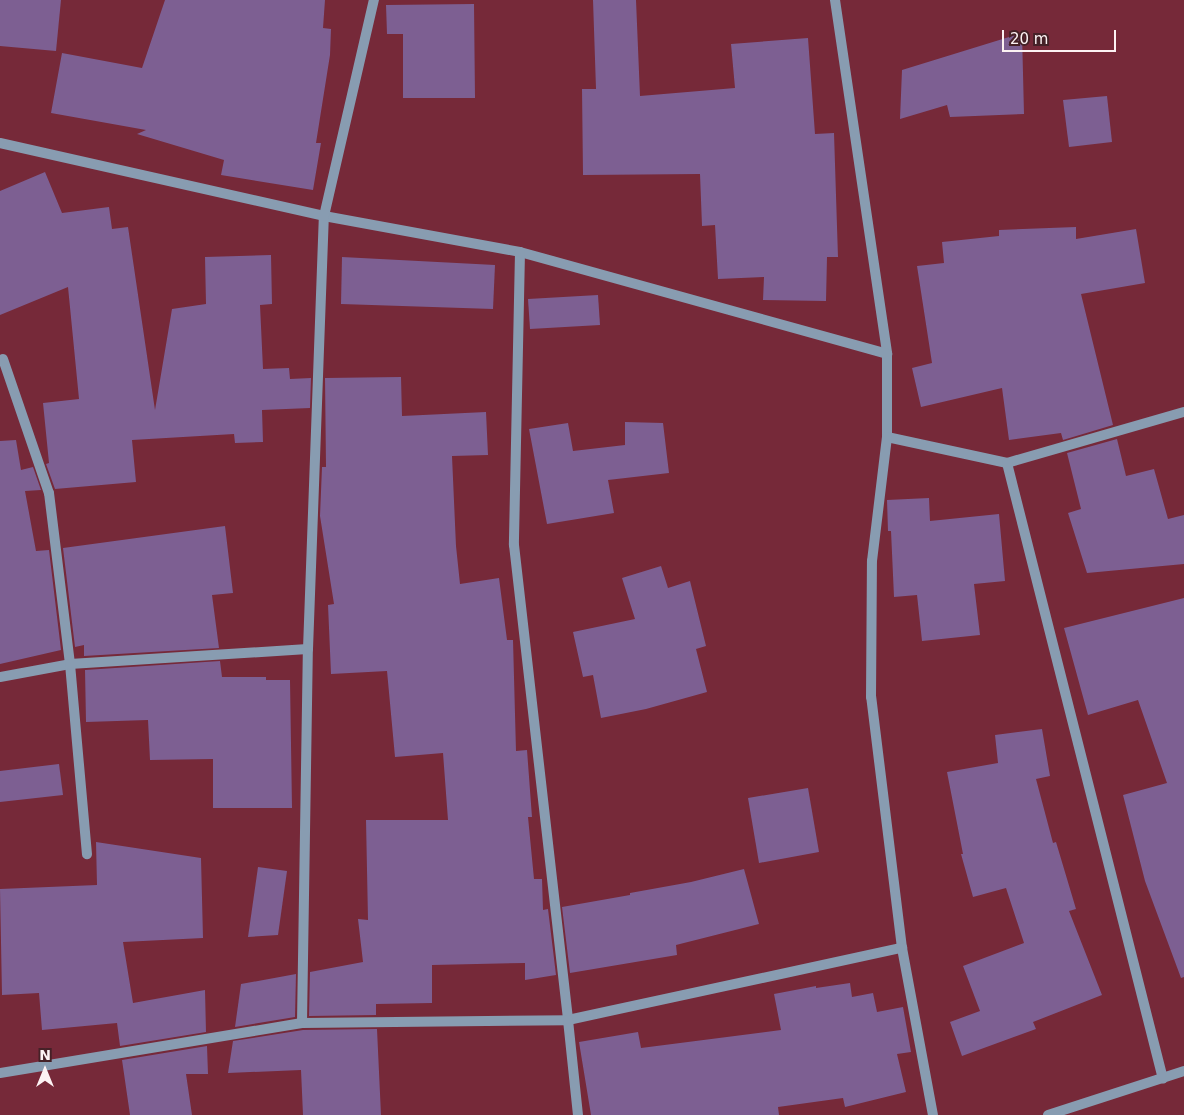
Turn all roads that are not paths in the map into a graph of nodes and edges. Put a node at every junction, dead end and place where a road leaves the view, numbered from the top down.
1 (374, 0) edge
2 (835, 0) edge
3 (0, 143) edge
4 (324, 216) junction
5 (520, 252) junction
6 (887, 354) junction
7 (3, 359) dead end
8 (1184, 412) edge
9 (887, 437) junction
10 (1008, 463) junction
11 (308, 649) junction
12 (70, 664) junction
13 (0, 677) edge
14 (87, 854) dead end
15 (902, 948) junction
16 (568, 1020) junction
17 (302, 1024) junction
18 (1184, 1071) edge
19 (0, 1072) edge
20 (1162, 1079) junction
21 (578, 1115) edge
22 (933, 1115) edge
23 (1048, 1115) edge

1 - 4 street
2 - 6 street
3 - 4 street
4 - 5 street
4 - 11 street
5 - 6 street
5 - 16 street
6 - 9 street
7 - 12 street
8 - 10 street
9 - 10 street
9 - 15 street
10 - 20 street
11 - 12 street
11 - 17 street
12 - 13 street
12 - 14 street
15 - 16 street
15 - 22 street
16 - 17 street
16 - 21 street
17 - 19 street
18 - 20 street
20 - 23 street

